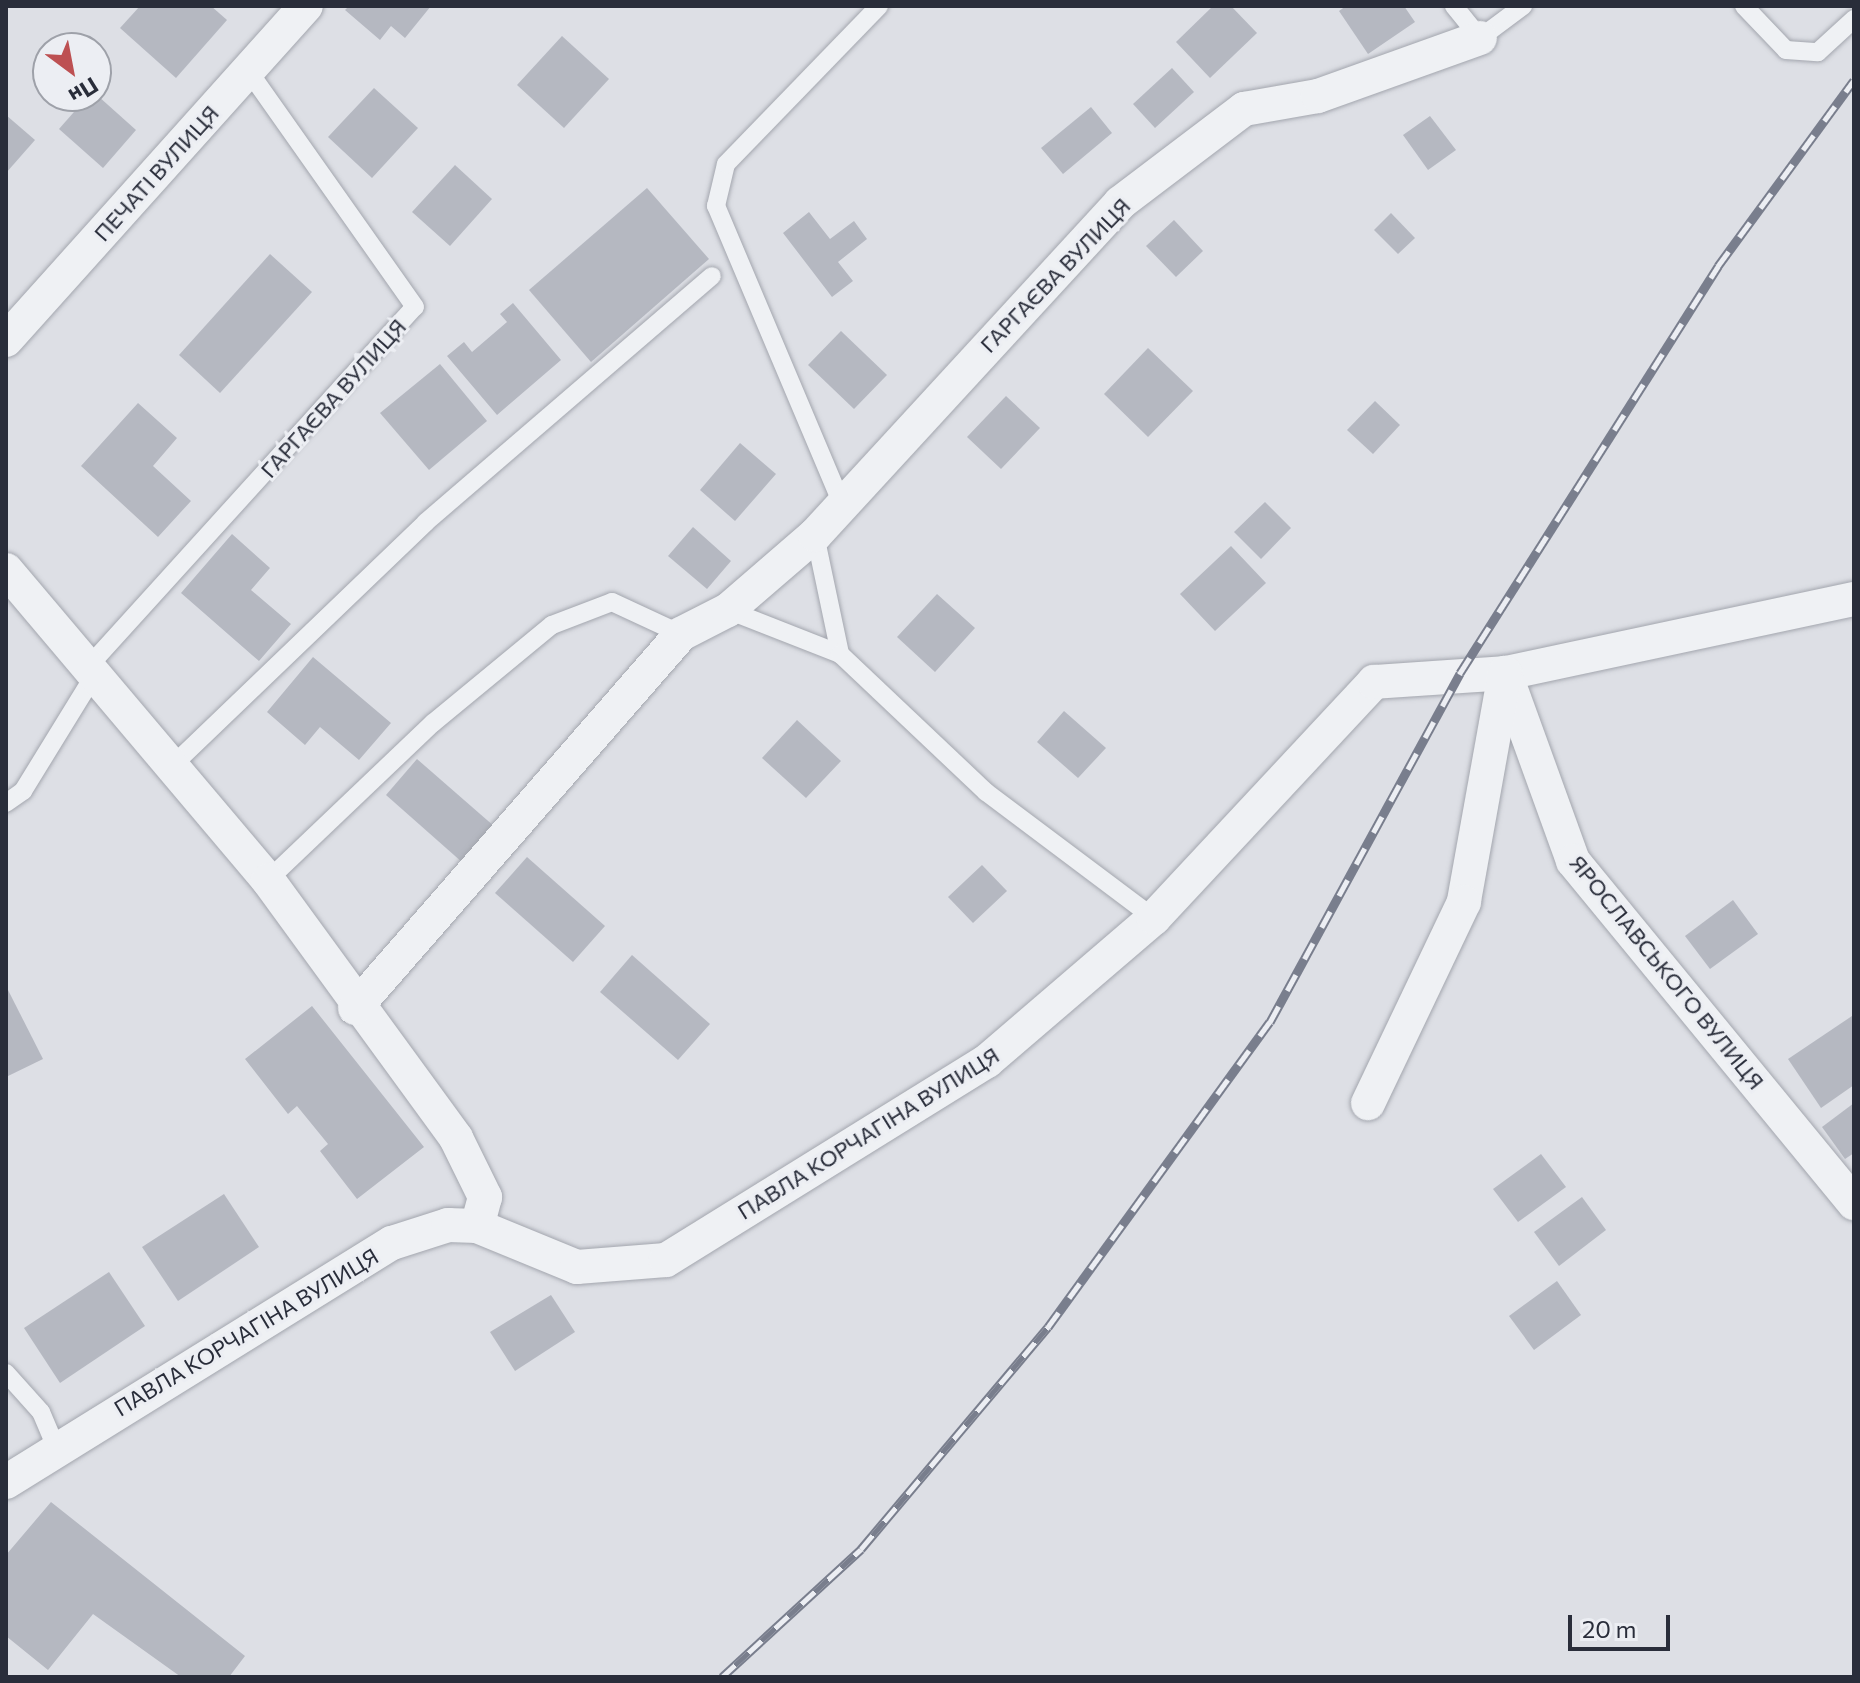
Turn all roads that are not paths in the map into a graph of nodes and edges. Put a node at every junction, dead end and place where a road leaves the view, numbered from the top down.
1 (306, 6) edge
2 (879, 6) edge
3 (1454, 6) edge
4 (1523, 6) edge
5 (1744, 6) edge
6 (1854, 19) edge
7 (1480, 38) junction
8 (248, 70) junction
9 (712, 276) dead end
10 (6, 340) edge
11 (842, 504) junction
12 (815, 535) junction
13 (6, 570) edge
14 (1854, 599) edge
15 (728, 610) junction
16 (681, 634) junction
17 (840, 654) junction
18 (92, 671) junction
19 (1505, 673) junction
20 (172, 766) junction
21 (6, 803) edge
22 (268, 880) junction
23 (1154, 918) junction
24 (355, 1008) junction
25 (1368, 1103) dead end
26 (1854, 1203) edge
27 (477, 1226) junction
28 (6, 1373) edge
29 (56, 1448) junction
30 (6, 1482) edge

1 - 8 street, ПЕЧАТІ ВУЛИЦЯ
2 - 11 lane
3 - 7 lane
4 - 7 lane, ГАРГАЄВА ВУЛИЦЯ
5 - 6 lane
7 - 11 street, ГАРГАЄВА ВУЛИЦЯ
8 - 10 street, ПЕЧАТІ ВУЛИЦЯ
8 - 18 lane, ГАРГАЄВА ВУЛИЦЯ
9 - 20 lane
11 - 12 street, ГАРГАЄВА ВУЛИЦЯ
12 - 15 street, ГАРГАЄВА ВУЛИЦЯ
12 - 17 lane
13 - 18 street
14 - 19 street, ПАВЛА КОРЧАГІНА ВУЛИЦЯ
15 - 16 street, ГАРГАЄВА ВУЛИЦЯ
15 - 17 lane
16 - 22 lane
16 - 24 street, ГАРГАЄВА ВУЛИЦЯ
17 - 23 lane
18 - 20 street
18 - 21 lane
19 - 23 street, ПАВЛА КОРЧАГІНА ВУЛИЦЯ
19 - 25 street
19 - 26 street, ЯРОСЛАВСЬКОГО ВУЛИЦЯ
20 - 22 street
22 - 24 street
23 - 27 street, ПАВЛА КОРЧАГІНА ВУЛИЦЯ
24 - 27 street
27 - 29 street, ПАВЛА КОРЧАГІНА ВУЛИЦЯ
28 - 29 lane
29 - 30 street, ПАВЛА КОРЧАГІНА ВУЛИЦЯ

